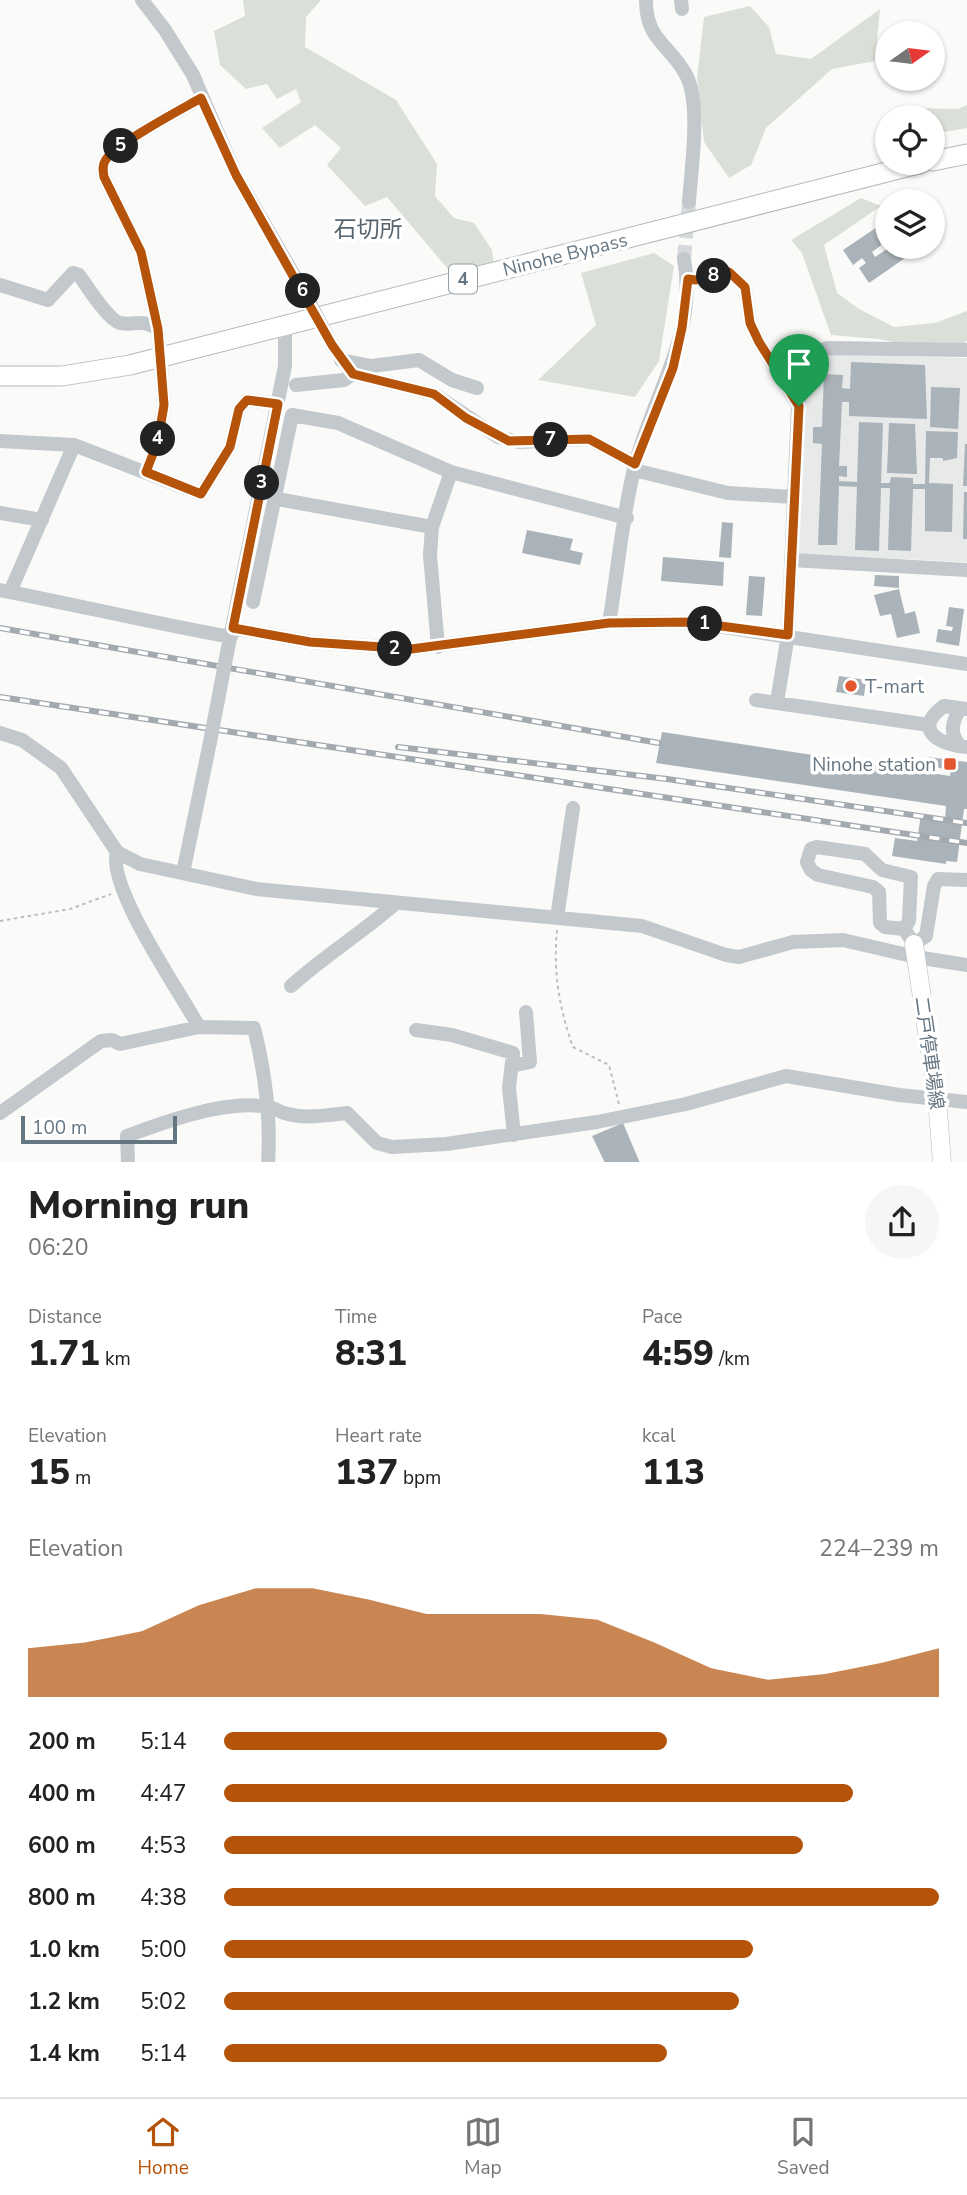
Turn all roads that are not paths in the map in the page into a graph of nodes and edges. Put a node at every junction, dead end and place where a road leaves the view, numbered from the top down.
1 (142, 0) edge
2 (646, 0) edge
3 (201, 98) junction
4 (967, 154) edge
5 (945, 159) edge
6 (875, 175) edge
7 (689, 202) tunnel mouth
8 (684, 259) tunnel mouth
9 (688, 279) junction
10 (0, 285) edge
11 (285, 324) junction
12 (158, 329) junction
13 (967, 351) edge
14 (161, 358) junction
15 (341, 360) junction
16 (353, 374) junction
17 (0, 376) edge
18 (296, 385) dead end
19 (477, 388) dead end
20 (278, 404) junction
21 (799, 406) junction
22 (0, 441) edge
23 (74, 445) junction
24 (635, 467) junction
25 (146, 472) junction
26 (451, 472) junction
27 (793, 497) junction
28 (276, 499) junction
29 (0, 513) edge
30 (627, 518) junction
31 (42, 520) junction
32 (432, 527) junction
33 (791, 560) junction
34 (967, 570) edge
35 (5, 591) edge
36 (253, 602) dead end
37 (609, 623) junction
38 (232, 632) junction
39 (788, 635) junction
40 (438, 647) junction
41 (967, 664) edge
42 (756, 700) dead end
43 (777, 702) junction
44 (964, 708) edge
45 (929, 725) junction
46 (0, 733) edge
47 (964, 747) edge
48 (573, 808) dead end
49 (117, 852) junction
50 (876, 865) junction
51 (183, 873) junction
52 (967, 880) edge
53 (865, 883) junction
54 (396, 903) junction
55 (557, 918) junction
56 (911, 943) junction
57 (967, 965) edge
58 (291, 986) dead end
59 (526, 1012) dead end
60 (199, 1027) junction
61 (416, 1030) dead end
62 (512, 1066) junction
63 (937, 1098) junction
64 (967, 1102) edge
65 (267, 1107) junction
66 (0, 1113) edge
67 (514, 1135) junction
68 (128, 1162) edge
69 (268, 1162) edge
70 (942, 1162) edge

1 - 3 street
2 - 7 street
3 - 12 street
3 - 15 street, bridge
4 - 5 highway
6 - 11 highway, Ninohe Bypass / 4
8 - 9 street
9 - 21 street
9 - 24 street
10 - 12 street
11 - 14 highway, Ninohe Bypass / 4
11 - 20 street
12 - 14 street
13 - 21 street
14 - 17 highway, Ninohe Bypass / 4
14 - 25 street
15 - 16 street
15 - 19 street
16 - 18 street
16 - 24 street
20 - 25 street
20 - 38 street
21 - 27 street
22 - 23 street
23 - 25 street
23 - 31 street
24 - 27 street
24 - 30 street
26 - 28 street
26 - 30 street
26 - 32 street
27 - 33 street
28 - 32 street
28 - 36 street
29 - 31 street
30 - 37 street
31 - 35 street
32 - 40 street
33 - 34 street
33 - 39 street
35 - 38 street
37 - 39 street
37 - 40 street
38 - 40 street
38 - 51 street, bridge
39 - 41 street
39 - 43 street
42 - 43 street
43 - 45 street
44 - 45 street
44 - 47 street
45 - 47 street
46 - 49 street
48 - 55 street
49 - 51 street
49 - 60 street
50 - 53 street
50 - 53 street
50 - 56 street
51 - 54 street
52 - 56 street
53 - 56 street
54 - 55 street
54 - 58 street
55 - 56 street
56 - 57 street
56 - 63 main road, 二戸停車場線
59 - 62 street
60 - 65 street
60 - 66 street
61 - 62 street
62 - 67 street
63 - 64 street
63 - 67 street
63 - 70 main road, 二戸停車場線
65 - 67 street
65 - 68 street
65 - 69 street

